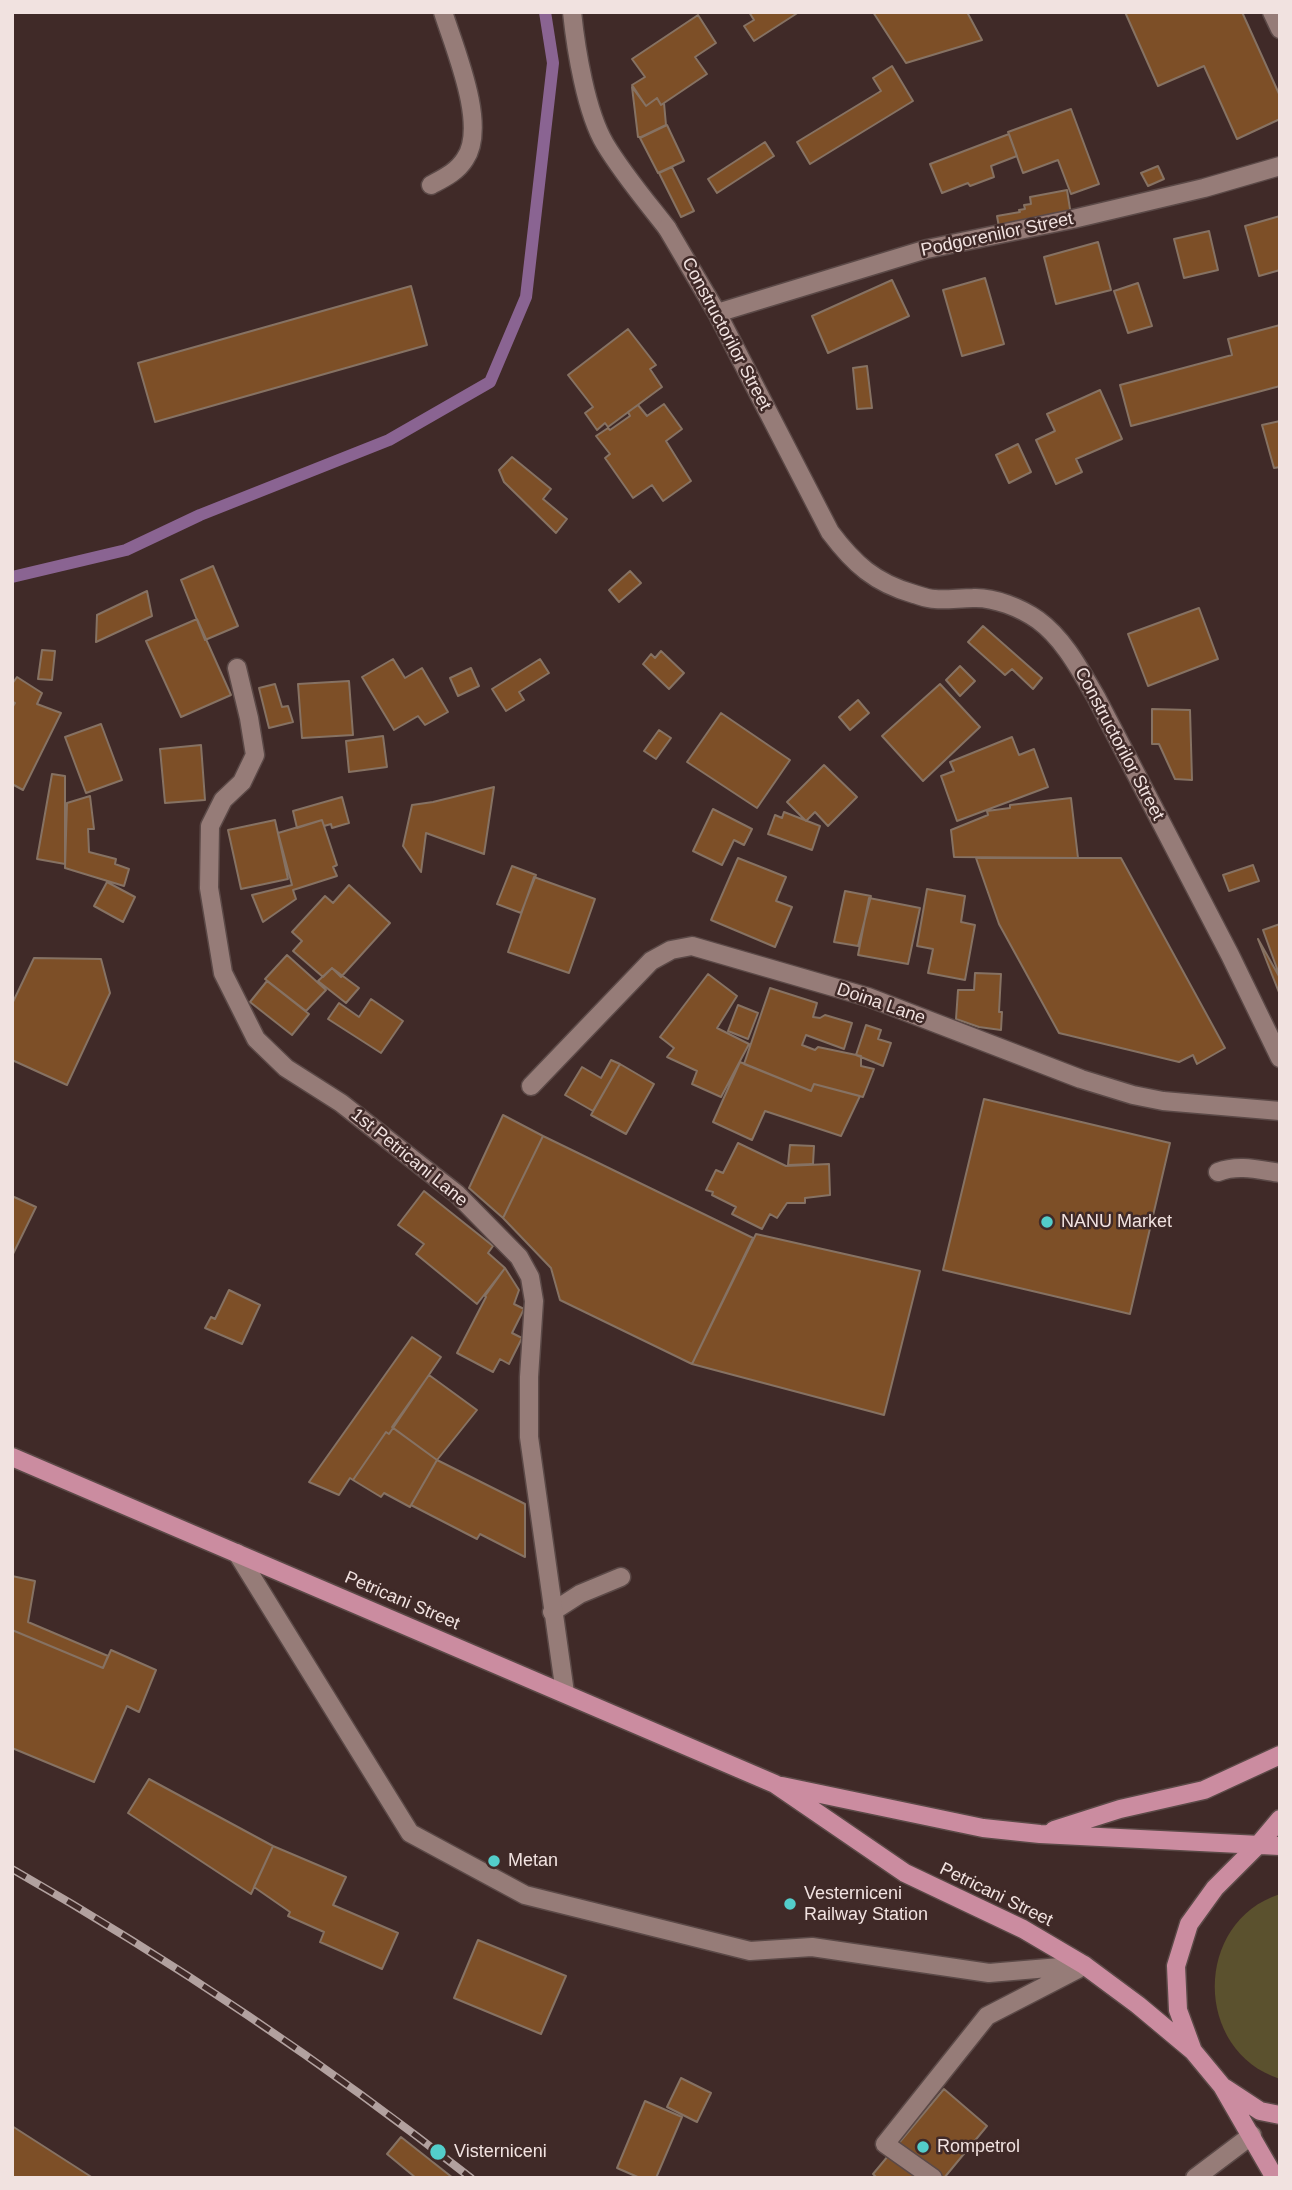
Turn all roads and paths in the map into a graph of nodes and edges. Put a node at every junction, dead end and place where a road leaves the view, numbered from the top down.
1 (443, 12) edge
2 (572, 12) edge
3 (1272, 12) edge
4 (1280, 29) edge
5 (1280, 166) edge
6 (431, 185) dead end
7 (718, 313) junction
8 (237, 667) dead end
9 (1280, 1058) edge
10 (531, 1086) dead end
11 (1280, 1111) edge
12 (1219, 1172) dead end
13 (1280, 1173) edge
14 (12, 1457) edge
15 (237, 1553) junction
16 (621, 1577) dead end
17 (552, 1612) junction
18 (565, 1693) junction
19 (1280, 1755) edge
20 (775, 1784) junction
21 (1280, 1819) edge
22 (1040, 1834) junction
23 (1259, 1844) junction
24 (1280, 1846) edge
25 (1084, 1965) junction
26 (1192, 2051) junction
27 (1222, 2087) junction
28 (1280, 2115) edge
29 (1251, 2135) junction
30 (933, 2178) edge
31 (1195, 2178) edge
32 (1275, 2178) edge

1 - 6 street
2 - 7 street, Constructorilor Street
3 - 4 street
5 - 7 street, Podgorenilor Street
7 - 9 street, Constructorilor Street
8 - 17 street, 1st Petricani Lane
10 - 11 street, Doina Lane
12 - 13 street
14 - 15 main road, Petricani Street
15 - 18 main road, Petricani Street
15 - 25 street
16 - 17 street
17 - 18 street, 1st Petricani Lane
18 - 20 main road, Petricani Street
19 - 22 main road
20 - 22 main road, Petricani Street
20 - 25 main road, Petricani Street
21 - 23 main road
22 - 23 main road, Petricani Street
23 - 24 main road, Petricani Street
23 - 26 main road
25 - 26 main road, Petricani Street
25 - 30 street
26 - 27 main road
27 - 28 main road
27 - 29 main road
29 - 31 street
29 - 32 main road

